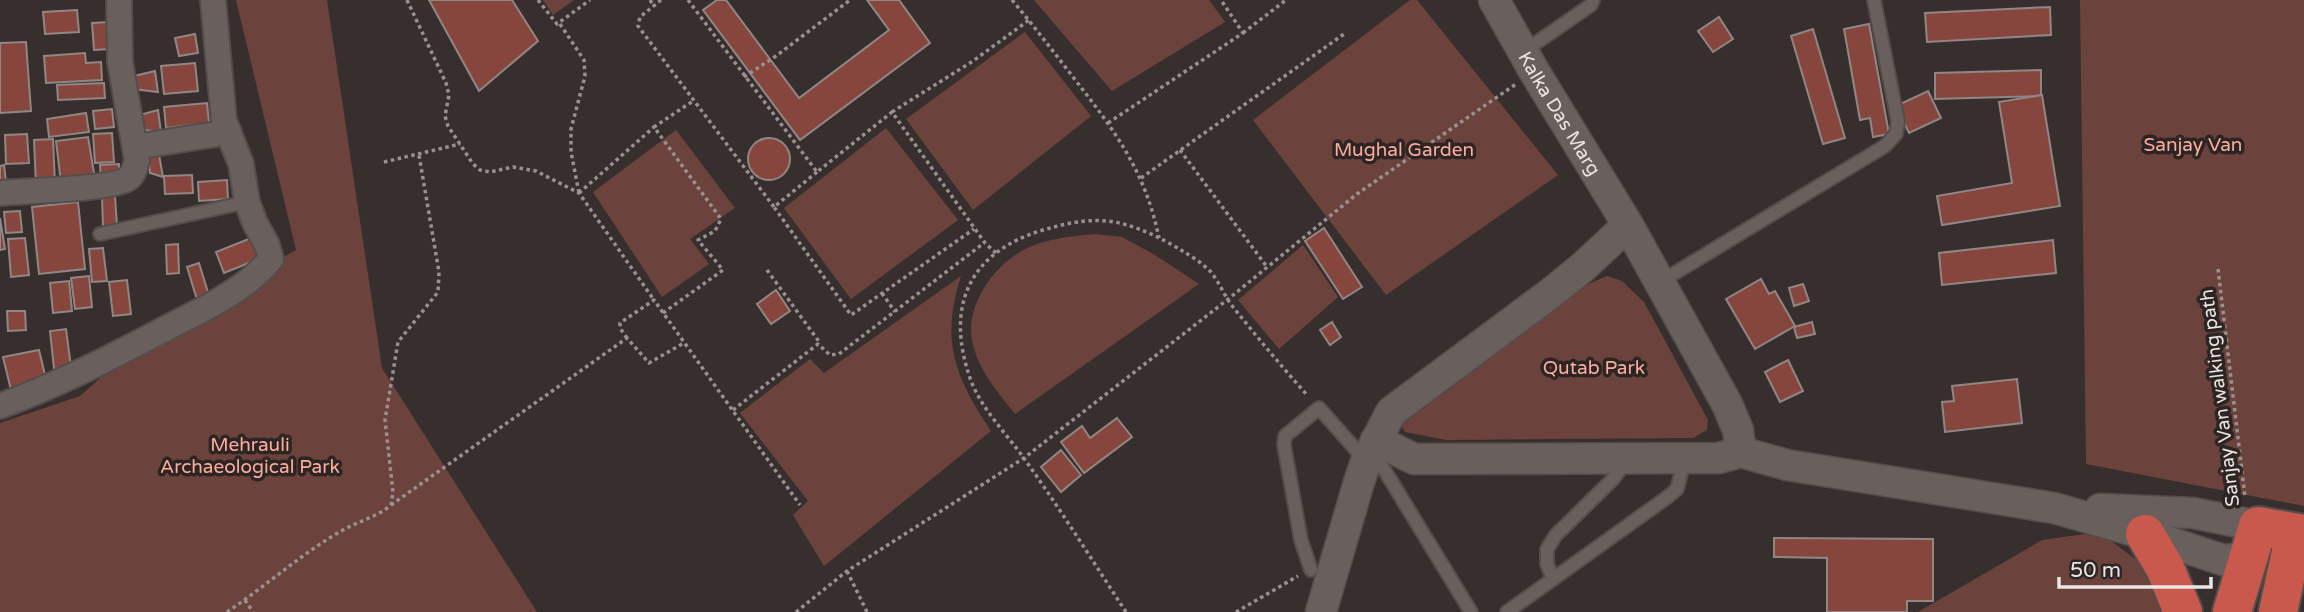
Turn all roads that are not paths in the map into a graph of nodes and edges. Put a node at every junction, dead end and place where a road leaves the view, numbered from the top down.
1 (119, 0) edge
2 (213, 0) edge
3 (1494, 0) edge
4 (1592, 0) edge
5 (1874, 0) edge
6 (1529, 62) junction
7 (229, 132) junction
8 (135, 148) junction
9 (0, 193) edge
10 (247, 202) junction
11 (1628, 225) junction
12 (100, 234) dead end
13 (1660, 282) junction
14 (0, 406) edge
15 (1371, 450) junction
16 (1741, 452) junction
17 (1629, 458) junction
18 (1685, 458) junction
19 (2054, 508) junction
20 (2145, 534) junction
21 (2251, 536) junction
22 (2297, 551) edge
23 (1311, 570) road end
24 (1553, 579) junction
25 (1321, 612) edge
26 (1471, 612) edge
27 (1507, 612) edge
28 (2183, 612) edge
29 (2232, 612) edge
30 (2278, 612) edge

1 - 8 street
2 - 7 street
3 - 6 street, Kalka Das Marg
4 - 6 lane
5 - 13 lane
6 - 11 street, Kalka Das Marg
7 - 8 street
7 - 10 street
8 - 9 street
10 - 12 lane
10 - 14 street
11 - 13 street, Kalka Das Marg
11 - 15 street
13 - 16 street, Kalka Das Marg
15 - 17 street
15 - 23 lane
15 - 25 street
15 - 26 lane
16 - 18 street
16 - 19 street
17 - 18 street
17 - 24 lane
18 - 24 lane
19 - 20 street
19 - 21 street
20 - 21 street
20 - 28 highway
21 - 22 highway
21 - 29 highway
22 - 30 highway
24 - 27 lane

